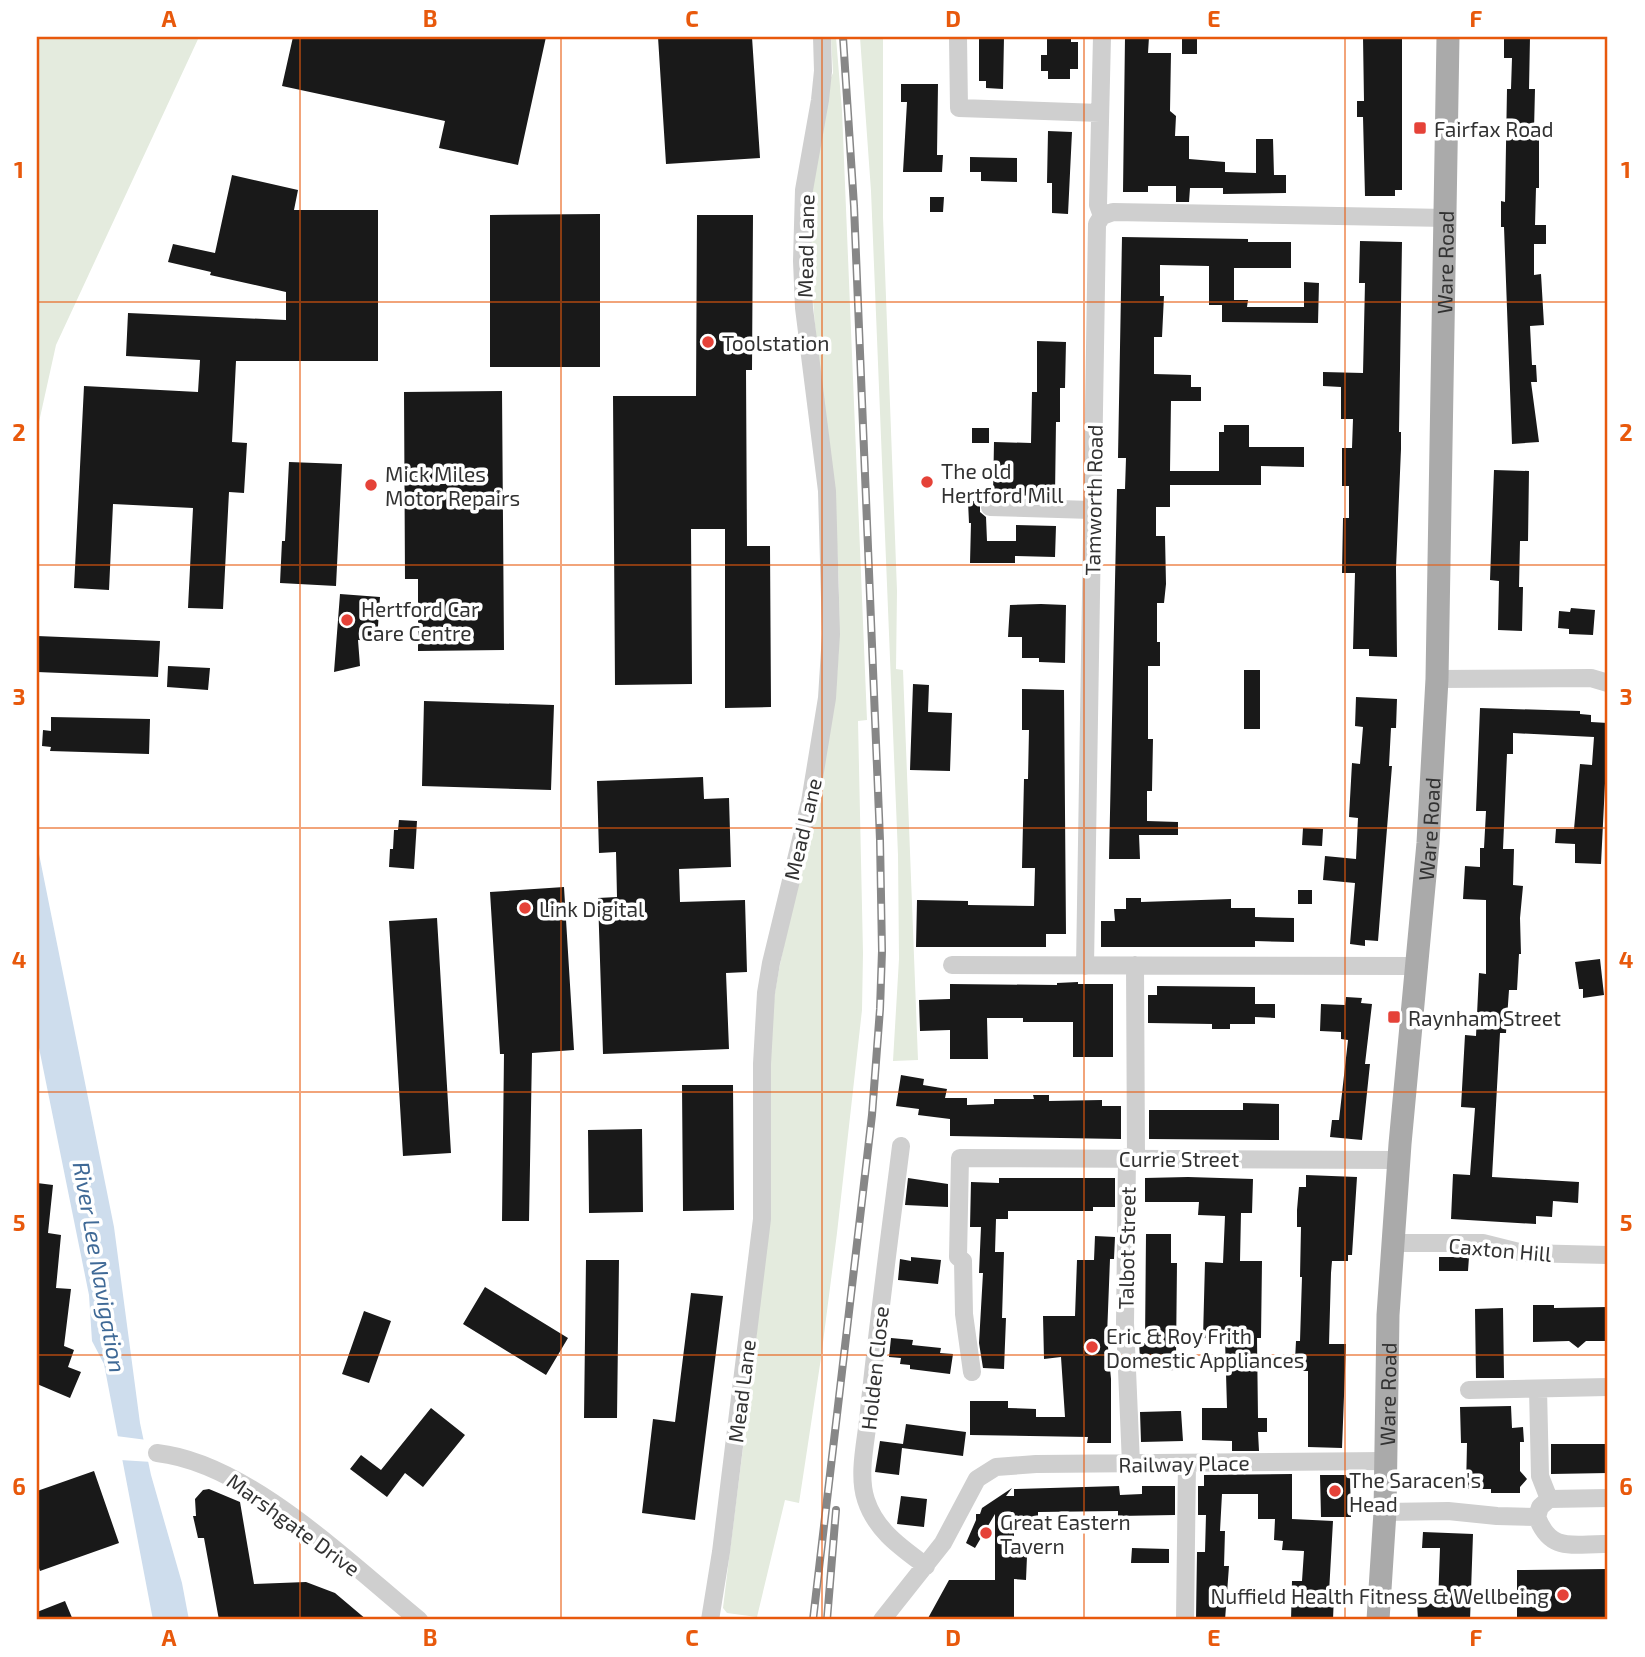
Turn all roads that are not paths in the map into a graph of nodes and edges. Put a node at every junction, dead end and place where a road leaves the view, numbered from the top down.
1 (822, 37) edge
2 (958, 37) edge
3 (1102, 37) edge
4 (1448, 37) edge
5 (1100, 113) junction
6 (1102, 216) junction
7 (1447, 218) junction
8 (990, 507) dead end
9 (1092, 510) junction
10 (1437, 679) junction
11 (1608, 683) edge
12 (952, 965) dead end
13 (1135, 965) junction
14 (1084, 966) junction
15 (1418, 966) junction
16 (901, 1146) dead end
17 (1132, 1157) junction
18 (1399, 1160) junction
19 (1392, 1243) junction
20 (1608, 1255) edge
21 (972, 1372) dead end
22 (1608, 1387) edge
23 (1538, 1389) junction
24 (1469, 1390) dead end
25 (157, 1453) dead end
26 (1385, 1461) junction
27 (1186, 1463) junction
28 (1131, 1464) junction
29 (1608, 1498) edge
30 (1549, 1499) junction
31 (1385, 1512) junction
32 (1536, 1517) junction
33 (1608, 1544) edge
34 (926, 1566) junction
35 (397, 1614) edge
36 (419, 1620) edge
37 (710, 1620) edge
38 (882, 1620) edge
39 (1185, 1620) edge
40 (1378, 1620) edge

1 - 37 street, Mead Lane
2 - 5 street
3 - 5 street, Tamworth Road
4 - 7 main road, Ware Road
5 - 6 street, Tamworth Road
6 - 7 street
6 - 9 street, Tamworth Road
7 - 10 main road, Ware Road
8 - 9 street
9 - 14 street, Tamworth Road
10 - 11 street
10 - 15 main road, Ware Road
12 - 14 street
13 - 14 street
13 - 15 street
13 - 17 street, Talbot Street
15 - 18 main road, Ware Road
16 - 34 street, Holden Close
17 - 18 street, Currie Street
17 - 21 street, Currie Street
17 - 28 street, Talbot Street
18 - 19 main road, Ware Road
19 - 20 street, Caxton Hill
19 - 26 main road, Ware Road
22 - 23 street
23 - 24 street
23 - 30 street
25 - 35 street, Marshgate Drive
26 - 27 street, Railway Place
26 - 31 main road, Ware Road
27 - 28 street, Railway Place
27 - 39 street
28 - 34 street, Railway Place
29 - 30 street
30 - 32 street
31 - 32 street
31 - 40 main road, Ware Road
32 - 33 street
34 - 38 street
35 - 36 street, Marshgate Drive

